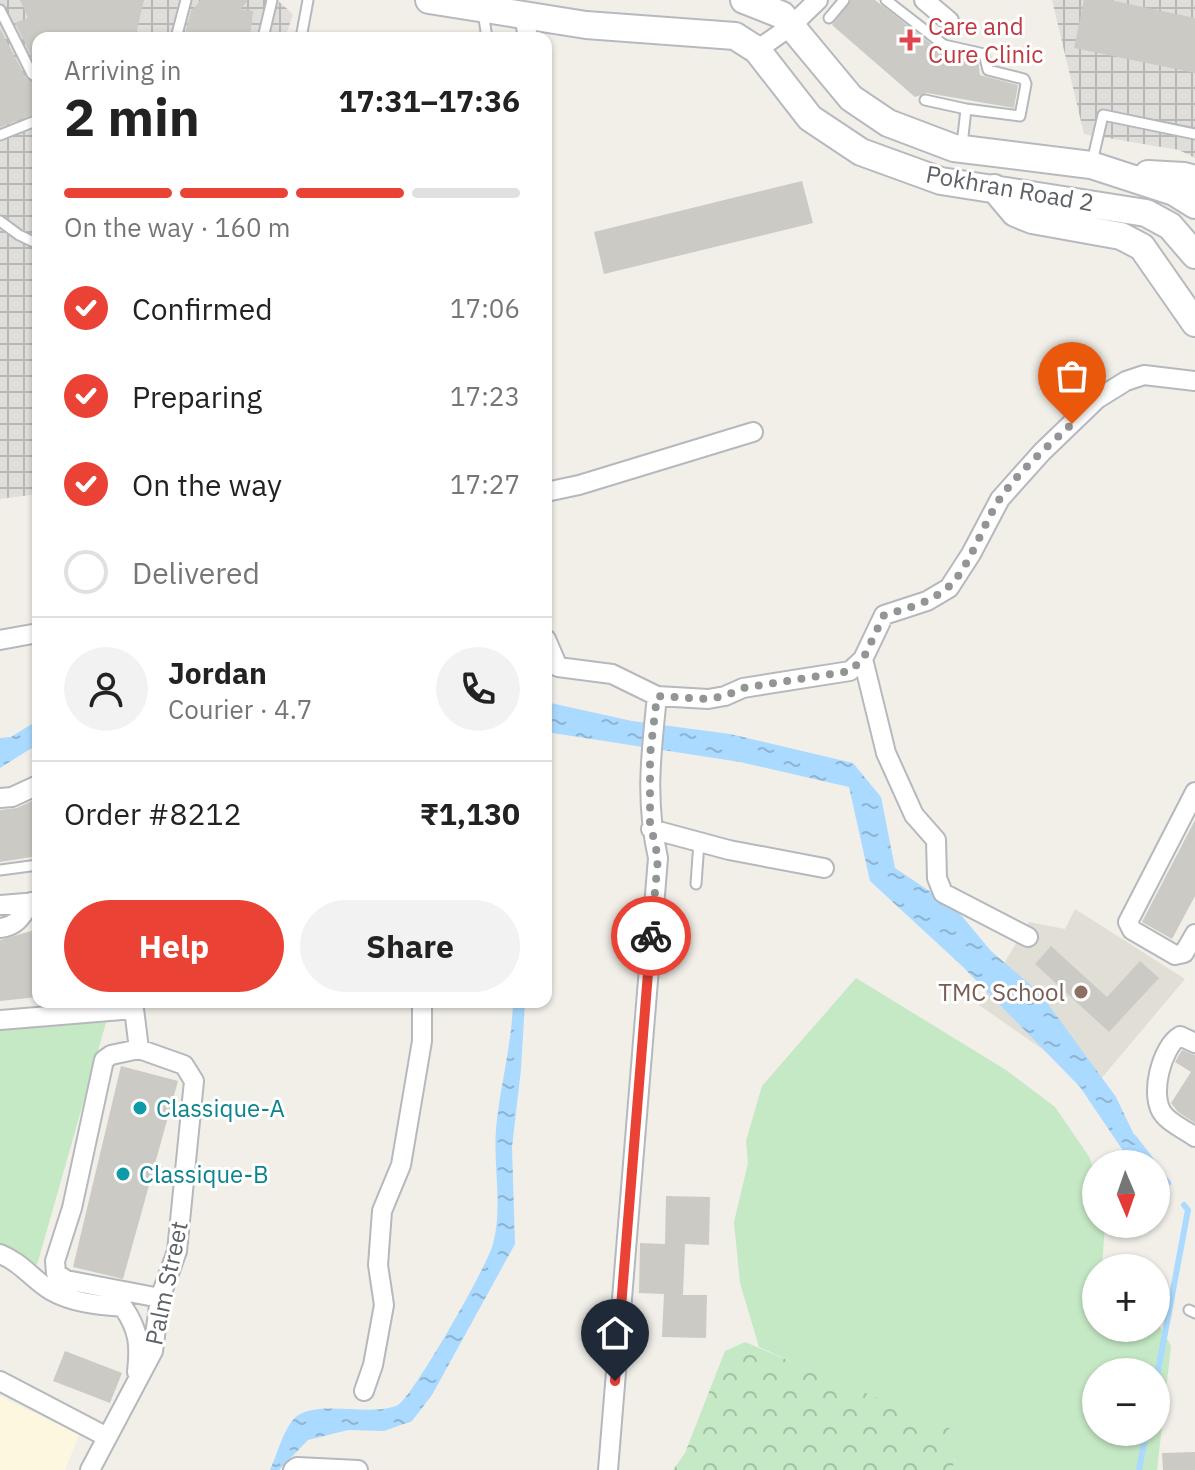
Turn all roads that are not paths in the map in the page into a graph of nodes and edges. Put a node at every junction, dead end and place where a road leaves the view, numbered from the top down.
1 (186, 0) edge
2 (272, 0) edge
3 (308, 0) edge
4 (429, 0) edge
5 (744, 0) edge
6 (818, 0) edge
7 (844, 0) edge
8 (886, 0) edge
9 (926, 1) edge
10 (483, 9) junction
11 (0, 10) edge
12 (829, 18) dead end
13 (949, 21) dead end
14 (791, 26) junction
15 (526, 27) edge
16 (178, 32) edge
17 (264, 32) edge
18 (302, 32) edge
19 (486, 32) edge
20 (757, 50) junction
21 (32, 74) edge
22 (925, 100) dead end
23 (966, 109) junction
24 (32, 122) edge
25 (1195, 134) edge
26 (0, 135) edge
27 (961, 149) junction
28 (1038, 158) junction
29 (1091, 165) junction
30 (1129, 177) junction
31 (1195, 179) edge
32 (994, 188) junction
33 (1033, 194) junction
34 (1195, 205) edge
35 (0, 221) edge
36 (32, 241) edge
37 (1188, 246) edge
38 (1195, 323) edge
39 (1195, 381) edge
40 (753, 432) dead end
41 (552, 491) edge
42 (32, 634) edge
43 (0, 640) edge
44 (552, 653) edge
45 (863, 659) junction
46 (657, 696) junction
47 (32, 788) edge
48 (1195, 792) edge
49 (0, 798) edge
50 (651, 829) junction
51 (699, 842) junction
52 (32, 866) edge
53 (824, 868) dead end
54 (0, 870) edge
55 (696, 884) dead end
56 (32, 902) edge
57 (32, 904) edge
58 (0, 905) edge
59 (0, 928) edge
60 (1195, 934) edge
61 (1028, 937) dead end
62 (114, 1008) edge
63 (133, 1008) edge
64 (422, 1008) edge
65 (0, 1020) edge
66 (1195, 1043) edge
67 (139, 1049) junction
68 (1195, 1137) edge
69 (0, 1254) edge
70 (160, 1298) junction
71 (0, 1381) edge
72 (136, 1386) junction
73 (364, 1391) dead end
74 (107, 1437) junction
75 (90, 1470) edge
76 (293, 1470) edge
77 (358, 1470) edge
78 (608, 1470) edge

1 - 16 lane
2 - 17 lane
3 - 18 lane
4 - 10 main road, Pokhran Road 2
5 - 14 main road, Pokhran Road 2
6 - 14 street
7 - 12 lane
8 - 23 lane
9 - 13 street
10 - 15 main road, Pokhran Road 2
10 - 19 lane
11 - 21 lane
14 - 20 street
14 - 27 main road, Pokhran Road 2
15 - 20 main road, Pokhran Road 2
20 - 32 main road, Pokhran Road 2
22 - 23 lane
23 - 27 lane
24 - 26 lane
25 - 29 lane
27 - 28 main road, Pokhran Road 2
28 - 29 main road, Pokhran Road 2
28 - 33 main road
29 - 30 main road, Pokhran Road 2
30 - 31 main road
30 - 34 main road, Pokhran Road 2
32 - 33 main road, Pokhran Road 2
32 - 38 main road
33 - 37 main road, Pokhran Road 2
35 - 36 lane
39 - 45 street
40 - 41 street
42 - 43 street
44 - 46 street
45 - 46 street
45 - 61 street
46 - 50 street
47 - 49 street
48 - 60 street
50 - 51 street
50 - 78 street
51 - 53 street
51 - 55 lane
52 - 54 lane
56 - 58 street
57 - 59 street
62 - 65 street
63 - 67 street
64 - 73 street
66 - 68 street
67 - 70 street, Palm Street
67 - 70 street
69 - 72 street
70 - 72 street, Palm Street
71 - 74 street
72 - 74 street, Palm Street
74 - 75 street, Palm Street
76 - 77 street

